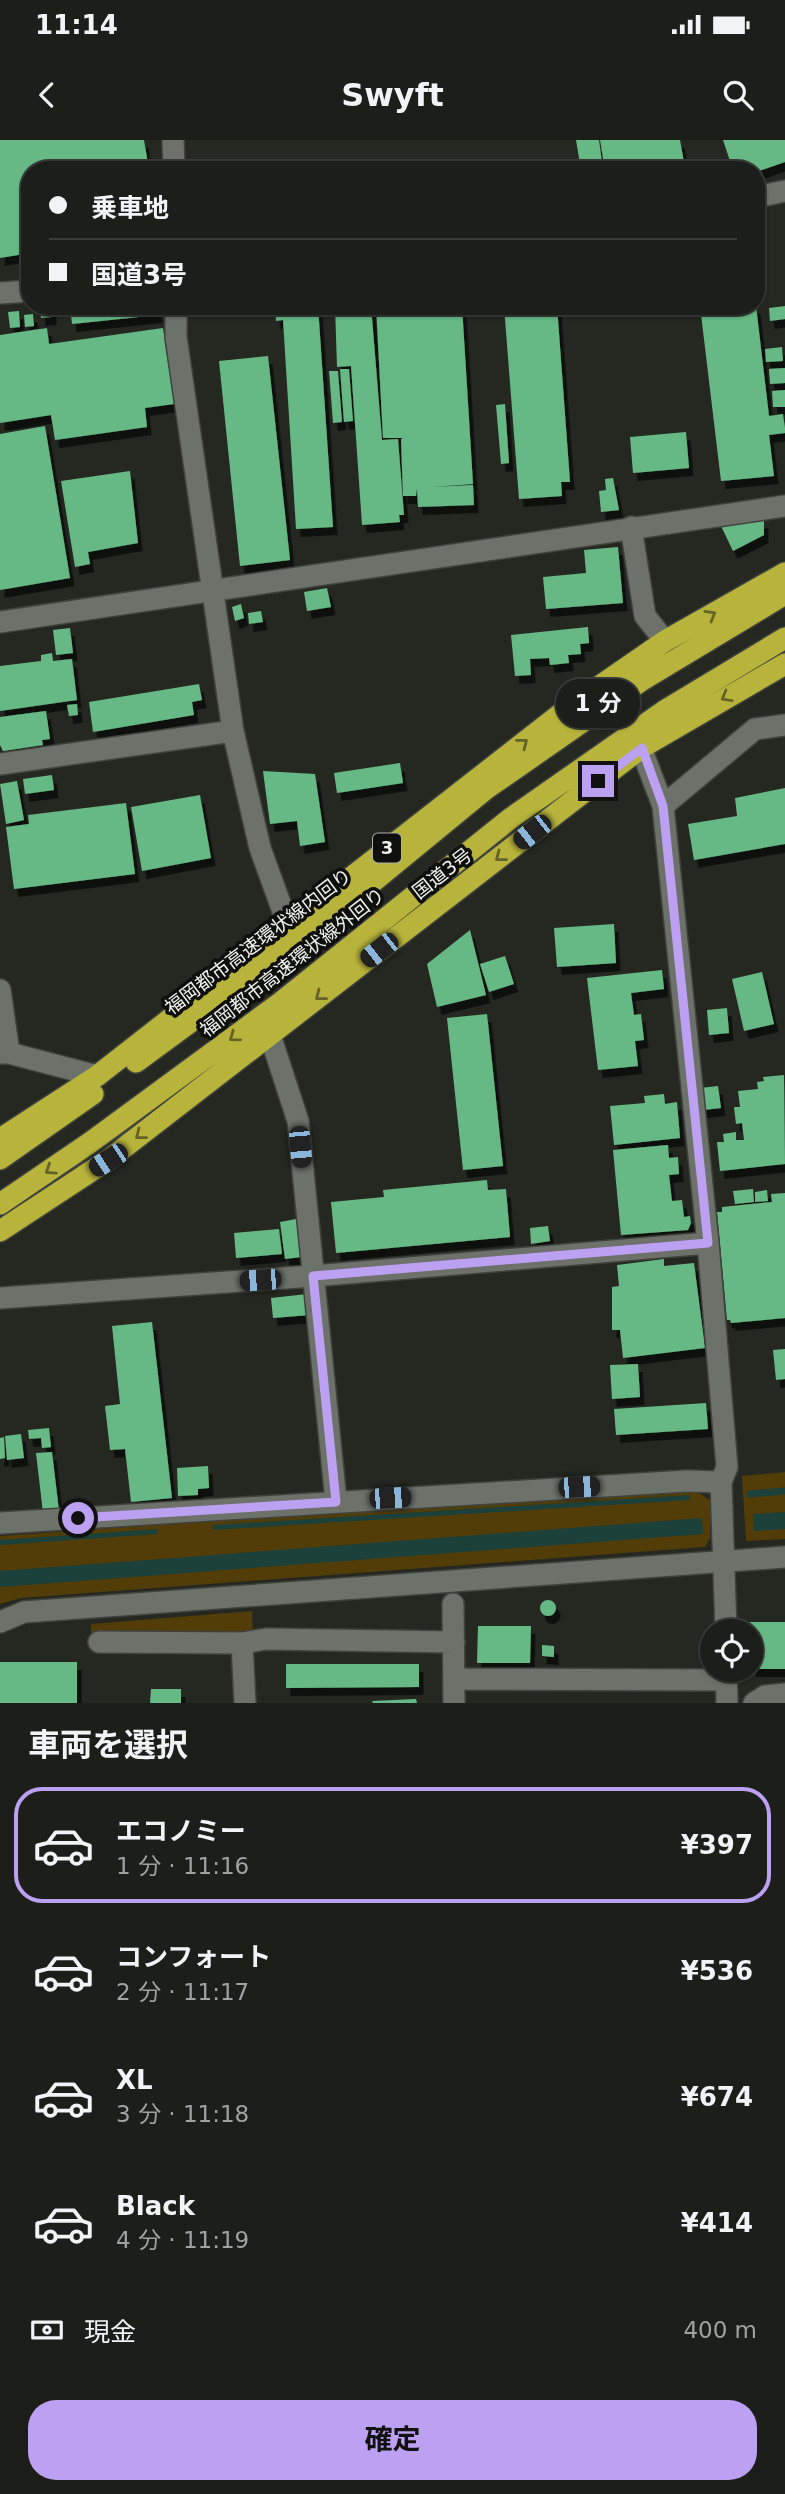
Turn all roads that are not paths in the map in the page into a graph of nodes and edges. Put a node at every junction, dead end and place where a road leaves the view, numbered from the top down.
1 (173, 140) edge
2 (174, 161) edge
3 (785, 191) edge
4 (765, 195) edge
5 (21, 292) edge
6 (0, 293) edge
7 (176, 315) edge
8 (785, 506) edge
9 (631, 527) junction
10 (785, 573) edge
11 (214, 590) junction
12 (785, 594) edge
13 (0, 622) edge
14 (785, 638) edge
15 (665, 641) junction
16 (785, 664) edge
17 (785, 725) edge
18 (233, 731) junction
19 (642, 748) junction
20 (0, 764) edge
21 (663, 806) junction
22 (288, 925) junction
23 (0, 990) edge
24 (270, 1035) junction
25 (4, 1053) edge
26 (97, 1076) junction
27 (0, 1139) edge
28 (0, 1158) edge
29 (0, 1204) edge
30 (0, 1231) edge
31 (708, 1243) junction
32 (313, 1276) junction
33 (0, 1298) edge
34 (721, 1482) junction
35 (336, 1502) junction
36 (0, 1523) edge
37 (724, 1552) junction
38 (785, 1557) edge
39 (453, 1604) dead end
40 (726, 1619) edge
41 (0, 1622) edge
42 (99, 1642) dead end
43 (454, 1642) junction
44 (242, 1643) junction
45 (700, 1675) edge
46 (455, 1679) junction
47 (726, 1682) edge
48 (785, 1694) edge
49 (245, 1703) edge
50 (454, 1703) edge
51 (727, 1703) edge
52 (754, 1703) edge

1 - 2 street
3 - 4 street
5 - 6 street
7 - 11 street
8 - 9 street
9 - 11 street
9 - 15 street
15 -> 10 highway, 3
11 - 13 street
11 - 18 street
12 - 28 highway, 福岡都市高速環状線内回り
14 -> 29 highway, 福岡都市高速環状線外回り
22 -> 15 highway, 3
16 -> 19 highway, 国道3号
17 - 21 street
18 - 20 street
18 - 22 street
19 - 21 street
19 -> 24 highway, 国道3号
21 - 31 street
22 - 26 highway, 3
23 - 25 street
24 -> 30 highway, 国道3号
24 - 32 street
25 - 26 street
26 - 27 highway, 3
31 - 32 street
31 - 34 street
32 - 33 street
32 - 35 street
34 - 35 street
34 - 37 street
35 - 36 street
37 - 38 street
37 - 40 street
37 - 41 street
39 - 43 street
42 - 44 street
43 - 44 street
43 - 46 street
44 - 49 street
45 - 46 street
46 - 50 street
47 - 51 street
48 - 52 street

